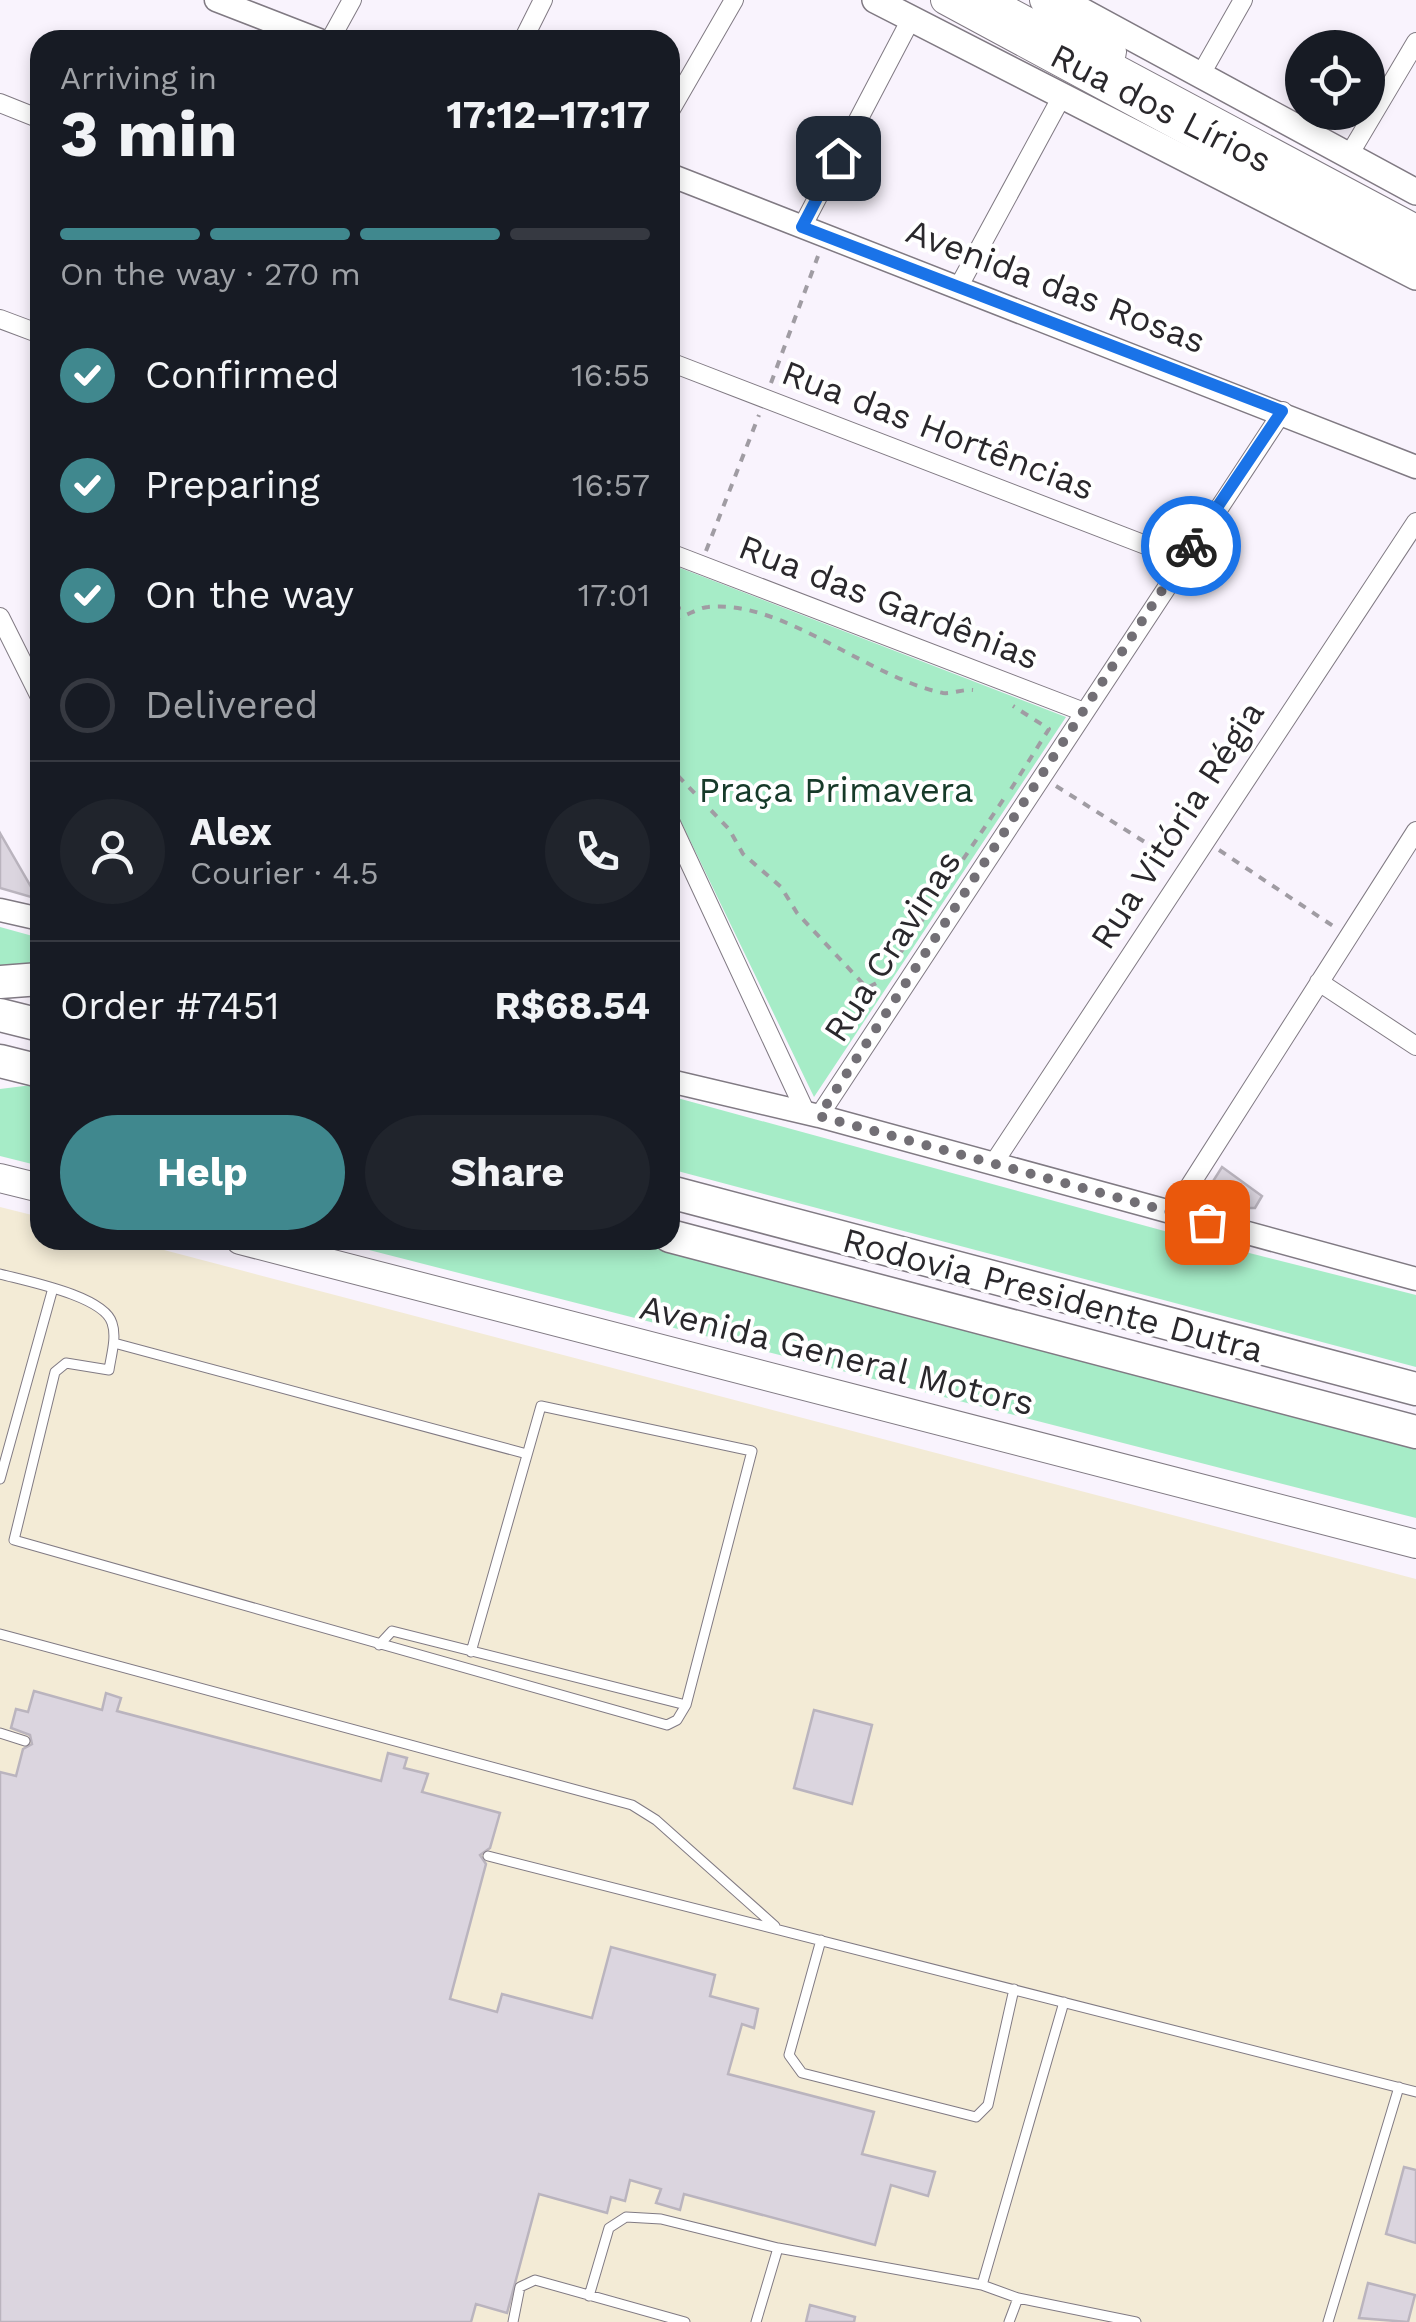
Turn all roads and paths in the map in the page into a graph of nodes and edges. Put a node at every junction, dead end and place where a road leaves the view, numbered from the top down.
1 (216, 0) edge
2 (352, 0) edge
3 (543, 0) edge
4 (734, 0) edge
5 (874, 0) edge
6 (945, 0) edge
7 (987, 0) edge
8 (1044, 0) edge
9 (1062, 0) edge
10 (1243, 0) edge
11 (910, 19) junction
12 (293, 30) edge
13 (336, 30) edge
14 (528, 30) edge
15 (1416, 42) edge
16 (1201, 74) junction
17 (1145, 85) junction
18 (680, 94) edge
19 (1061, 98) junction
20 (0, 103) edge
21 (30, 114) edge
22 (1349, 155) junction
23 (680, 180) edge
24 (1416, 192) edge
25 (802, 227) junction
26 (1416, 229) edge
27 (1416, 254) edge
28 (1416, 277) edge
29 (959, 286) junction
30 (0, 319) edge
31 (30, 330) edge
32 (680, 366) edge
33 (1282, 411) junction
34 (1416, 467) edge
35 (1416, 522) edge
36 (680, 556) edge
37 (1182, 560) junction
38 (0, 617) edge
39 (680, 618) edge
40 (30, 678) edge
41 (981, 688) dead end
42 (1009, 703) dead end
43 (1084, 712) junction
44 (1042, 777) junction
45 (680, 778) edge
46 (1416, 830) edge
47 (1206, 841) junction
48 (680, 842) edge
49 (1187, 869) junction
50 (0, 910) edge
51 (30, 917) edge
52 (1348, 936) junction
53 (30, 979) edge
54 (0, 982) edge
55 (1319, 982) junction
56 (0, 1014) edge
57 (30, 1022) edge
58 (1416, 1046) edge
59 (680, 1082) edge
60 (812, 1114) junction
61 (993, 1164) junction
62 (0, 1178) edge
63 (30, 1186) edge
64 (680, 1195) edge
65 (1172, 1212) junction
66 (680, 1239) edge
67 (279, 1250) edge
68 (0, 1274) edge
69 (1416, 1278) edge
70 (53, 1288) junction
71 (114, 1343) junction
72 (1416, 1389) edge
73 (1416, 1432) edge
74 (527, 1454) junction
75 (0, 1478) edge
76 (0, 1535) edge
77 (14, 1540) junction
78 (1416, 1544) edge
79 (0, 1634) edge
80 (379, 1645) junction
81 (471, 1652) junction
82 (686, 1705) junction
83 (0, 1734) edge
84 (26, 1740) dead end
85 (488, 1856) dead end
86 (777, 1928) junction
87 (820, 1940) junction
88 (1014, 1989) junction
89 (1064, 2002) junction
90 (1398, 2087) junction
91 (1416, 2092) edge
92 (778, 2248) junction
93 (982, 2285) junction
94 (589, 2296) junction
95 (1018, 2298) junction
96 (513, 2322) edge
97 (685, 2322) edge
98 (756, 2322) edge
99 (1009, 2322) edge
100 (1136, 2322) edge
101 (1328, 2322) edge

1 - 12 street
2 - 13 street
3 - 14 street
4 - 18 street
5 - 11 main road, Rua dos Lírios
6 - 27 main road
7 - 17 main road
8 - 17 main road
9 - 16 main road
10 - 16 street
11 - 19 main road, Rua dos Lírios
11 - 25 street
15 - 22 street
16 - 22 main road
17 - 26 main road
19 - 28 main road, Rua dos Lírios
19 - 29 street
20 - 21 street
22 - 24 main road
23 - 25 street, Avenida das Rosas
25 - 29 street, Avenida das Rosas
29 - 33 street, Avenida das Rosas
30 - 31 street
32 - 37 street, Rua das Hortências
33 - 34 street, Avenida das Rosas
33 - 37 street, Rua Cravinas
35 - 47 street, Rua Vitória Régia
36 - 43 street, Rua das Gardênias
37 - 43 street, Rua Cravinas
38 - 40 street
39 - 41 path
42 - 45 path
43 - 44 street, Rua Cravinas
44 - 49 path
44 - 60 street, Rua Cravinas
46 - 52 street
47 - 49 street, Rua Vitória Régia
47 - 52 path
48 - 60 street
49 - 61 street, Rua Vitória Régia
50 - 51 street
52 - 55 street
53 - 54 highway
55 - 58 street
55 - 65 street
56 - 57 highway
59 - 60 street
60 - 61 street
61 - 65 street
62 - 63 main road
64 - 72 highway, Rodovia Presidente Dutra
65 - 69 street
66 - 73 highway, Rodovia Presidente Dutra
67 - 78 main road, Avenida General Motors
68 - 70 lane
70 - 71 lane
70 - 75 lane
71 - 74 lane
71 - 77 lane
74 - 81 lane
74 - 82 lane
76 - 77 lane
77 - 80 lane
79 - 86 lane
80 - 81 lane
80 - 82 lane
81 - 82 lane
83 - 84 lane
85 - 86 lane
86 - 87 lane
87 - 88 lane
87 - 88 lane
88 - 89 lane
89 - 90 lane
89 - 93 lane
90 - 91 lane
90 - 101 lane
92 - 93 lane
92 - 94 lane
92 - 98 lane
93 - 95 lane
94 - 96 lane
94 - 97 lane
95 - 99 lane
95 - 100 lane

